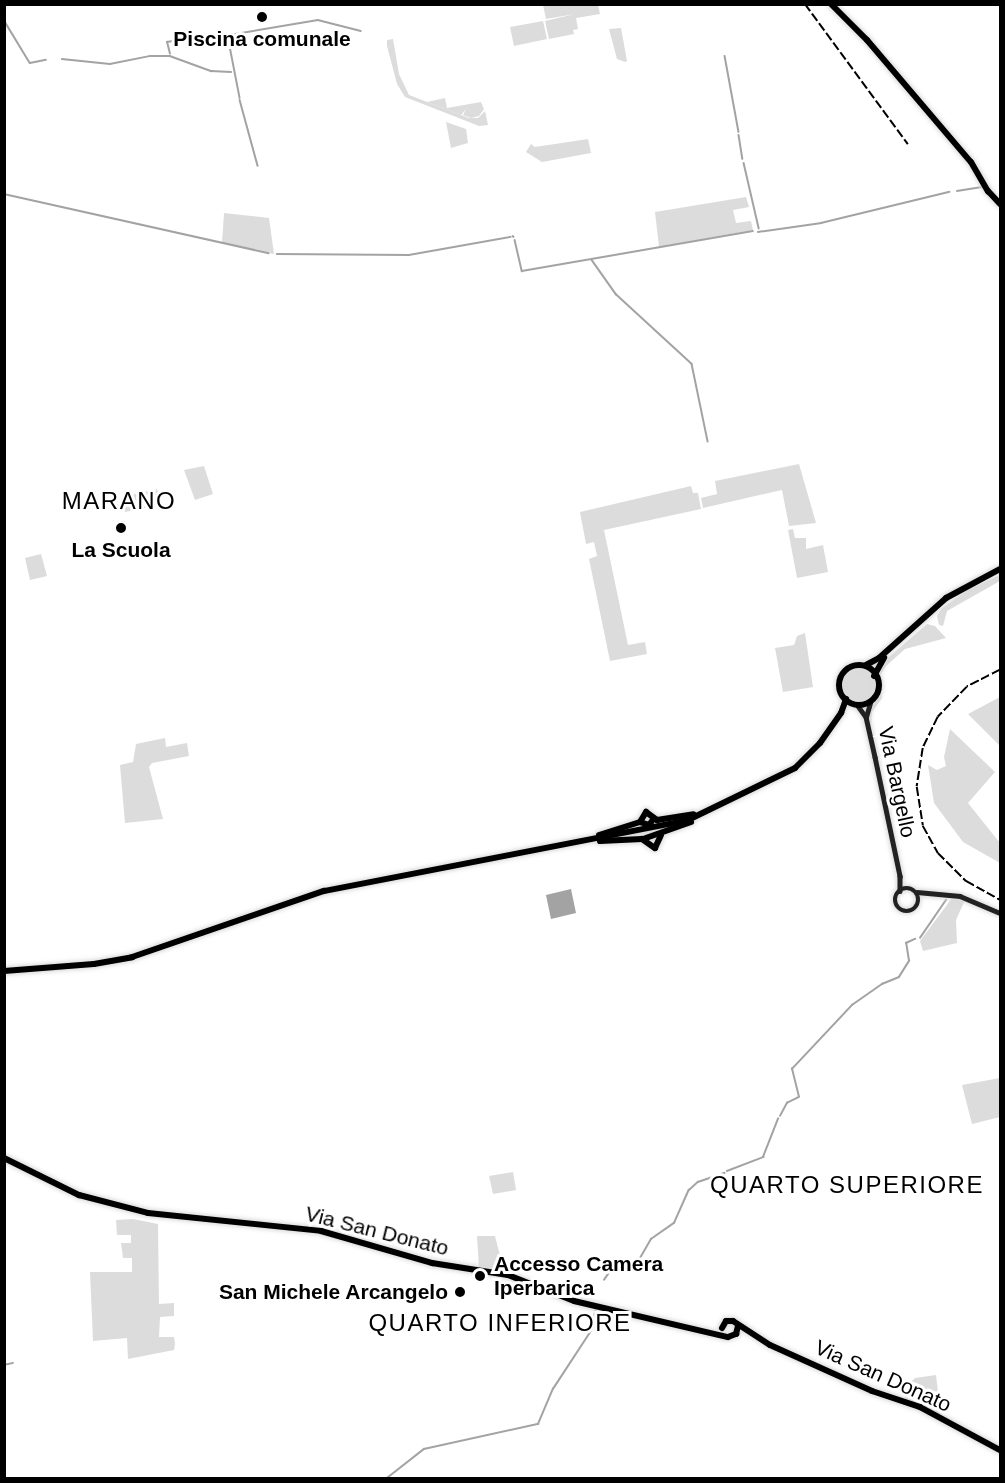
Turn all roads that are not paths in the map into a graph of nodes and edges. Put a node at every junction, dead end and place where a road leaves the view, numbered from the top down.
1 (831, 4) edge
2 (1000, 204) edge
3 (1000, 571) edge
4 (866, 665) junction
5 (874, 676) junction
6 (846, 699) junction
7 (870, 703) junction
8 (856, 706) junction
9 (841, 712) junction
10 (866, 717) junction
11 (723, 804) junction
12 (661, 835) junction
13 (642, 839) junction
14 (582, 841) junction
15 (900, 876) junction
16 (908, 888) junction
17 (900, 891) junction
18 (917, 892) junction
19 (932, 896) junction
20 (919, 903) junction
21 (1000, 913) edge
22 (4, 971) edge
23 (4, 1158) edge
24 (738, 1326) junction
25 (723, 1331) junction
26 (736, 1334) junction
27 (753, 1334) junction
28 (1000, 1450) edge

1 - 2 main road
3 - 4 main road
3 - 5 main road
4 - 5 main road
4 - 6 main road
5 - 7 main road
6 - 8 main road
6 - 9 main road
7 - 8 main road
7 - 10 main road, Via Bargello
8 - 9 main road
8 - 10 main road, Via Bargello
9 - 11 main road
10 - 15 main road, Via Bargello
11 - 12 main road
11 - 14 main road
11 - 14 main road
12 - 13 main road
12 - 13 main road
13 - 14 main road
14 - 22 main road
15 - 16 main road
15 - 17 main road
16 - 17 main road
16 - 18 main road
17 - 20 main road
18 - 19 main road
18 - 20 main road
19 - 20 main road
19 - 21 main road
23 - 25 main road, Via San Donato
24 - 25 main road
24 - 26 main road
24 - 27 main road, Via San Donato
25 - 26 main road
26 - 27 main road
27 - 28 main road, Via San Donato

